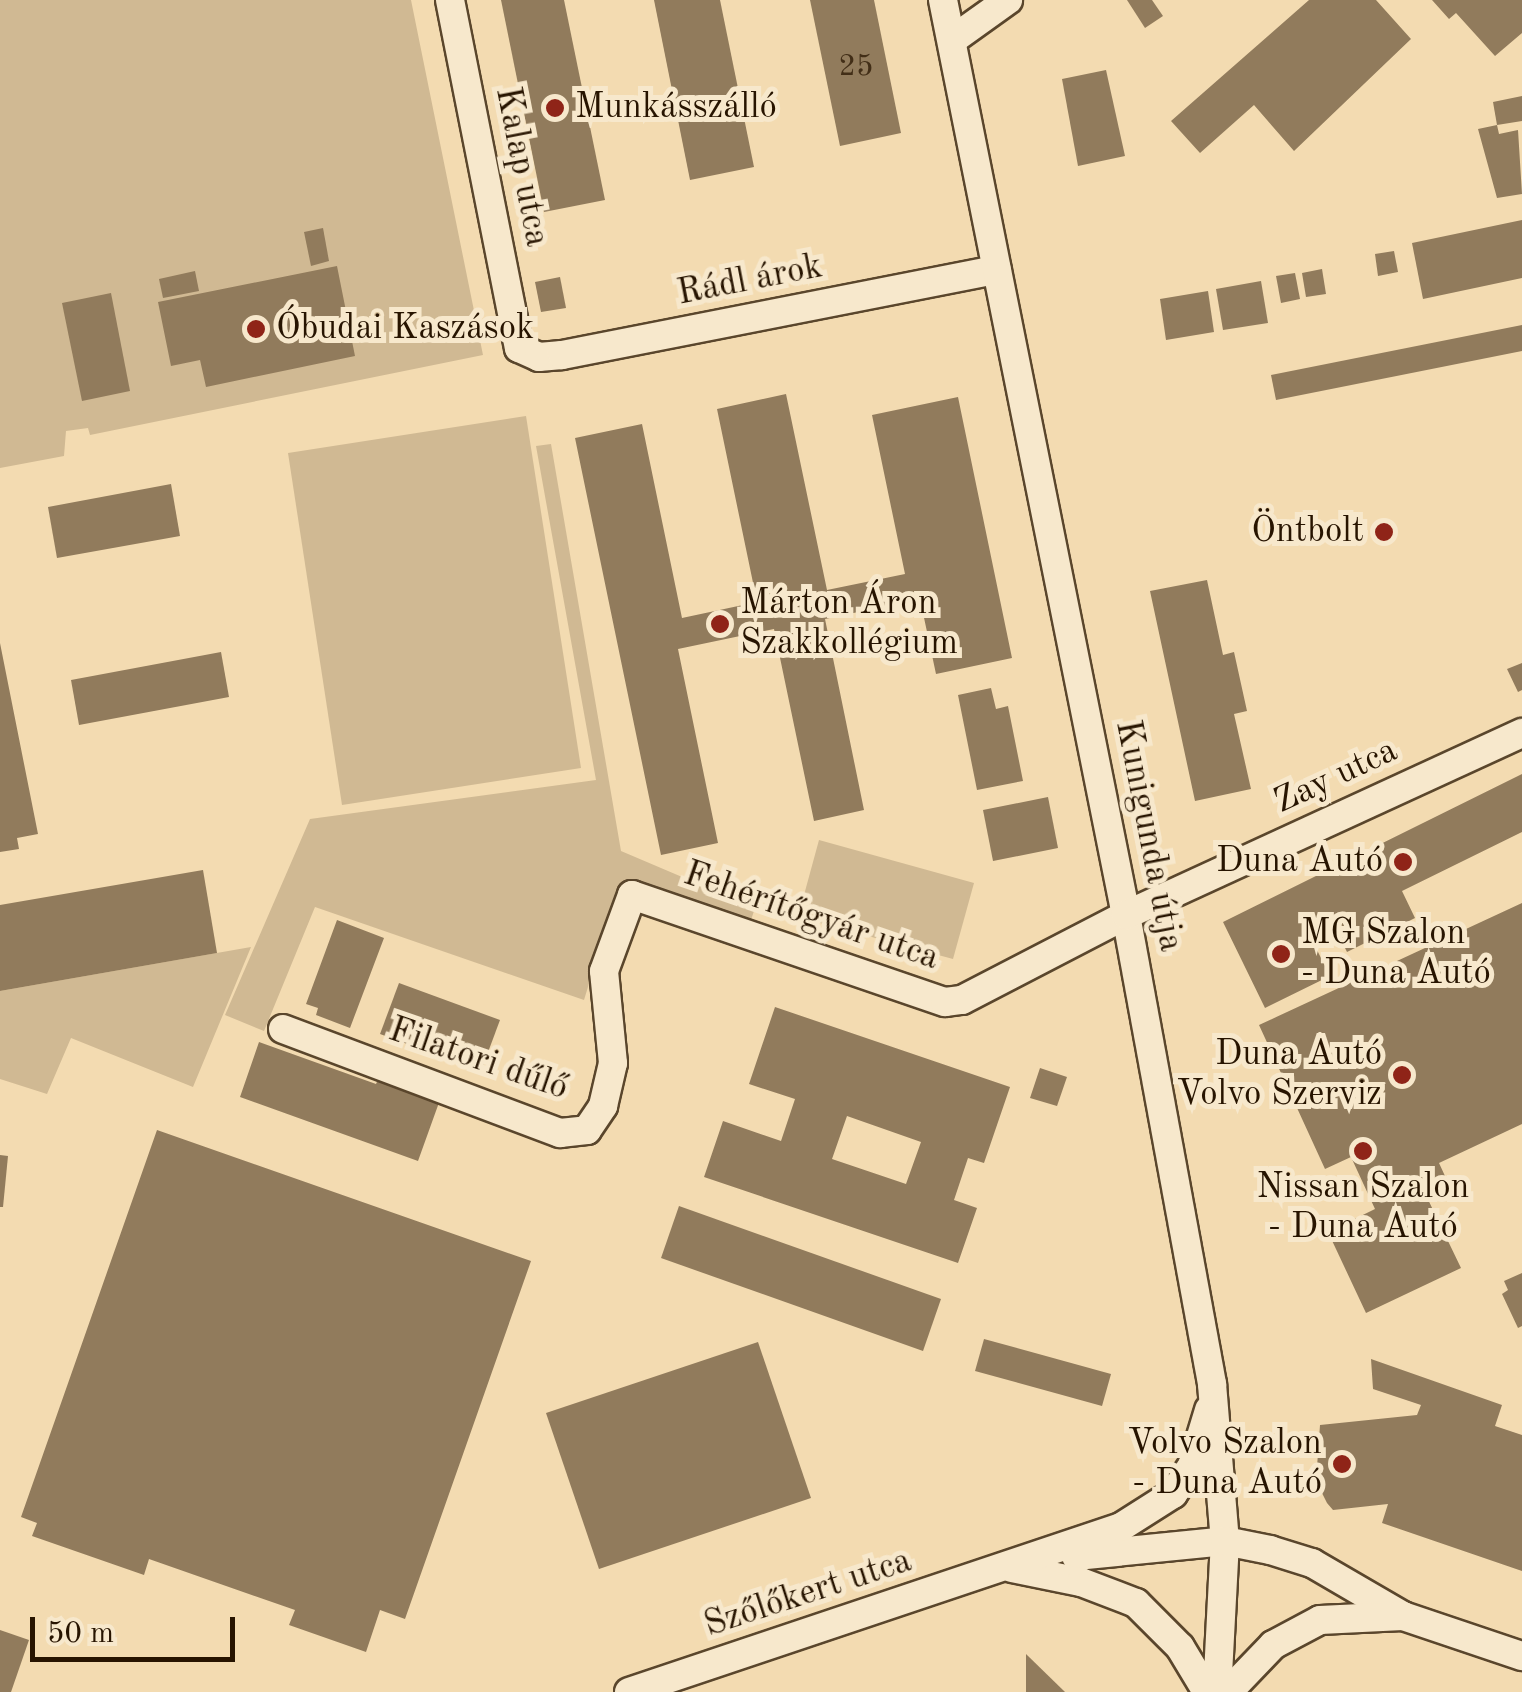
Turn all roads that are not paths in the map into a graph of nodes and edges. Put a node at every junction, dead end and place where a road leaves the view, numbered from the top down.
1 (450, 0) edge
2 (943, 0) edge
3 (1008, 0) edge
4 (952, 40) junction
5 (997, 270) junction
6 (519, 348) joint
7 (1522, 733) edge
8 (632, 895) joint
9 (1126, 915) junction
10 (282, 1030) dead end
11 (1212, 1384) junction
12 (1225, 1541) junction
13 (1011, 1568) junction
14 (1404, 1616) junction
15 (1522, 1656) edge
16 (629, 1692) edge
17 (1207, 1692) edge
18 (1217, 1692) edge
19 (1228, 1692) edge

1 - 6 street, Kalap utca
2 - 4 street, Kunigunda útja
3 - 4 street
4 - 5 street, Kunigunda útja
5 - 6 street, Rádl árok
5 - 9 street, Kunigunda útja
7 - 9 street, Zay utca
8 - 9 street, Fehérítőgyár utca
8 - 10 street, Filatori dűlő
9 - 11 street, Kunigunda útja
11 - 12 street, Kunigunda útja
11 - 13 street, Szőlőkert utca
12 - 13 street, Szőlőkert utca
12 - 14 street, Szőlőkert utca
12 - 18 street, Kunigunda útja
13 - 16 street, Szőlőkert utca
13 - 17 street
14 - 15 street, Szőlőkert utca
14 - 19 street, Szőlőkert utca

